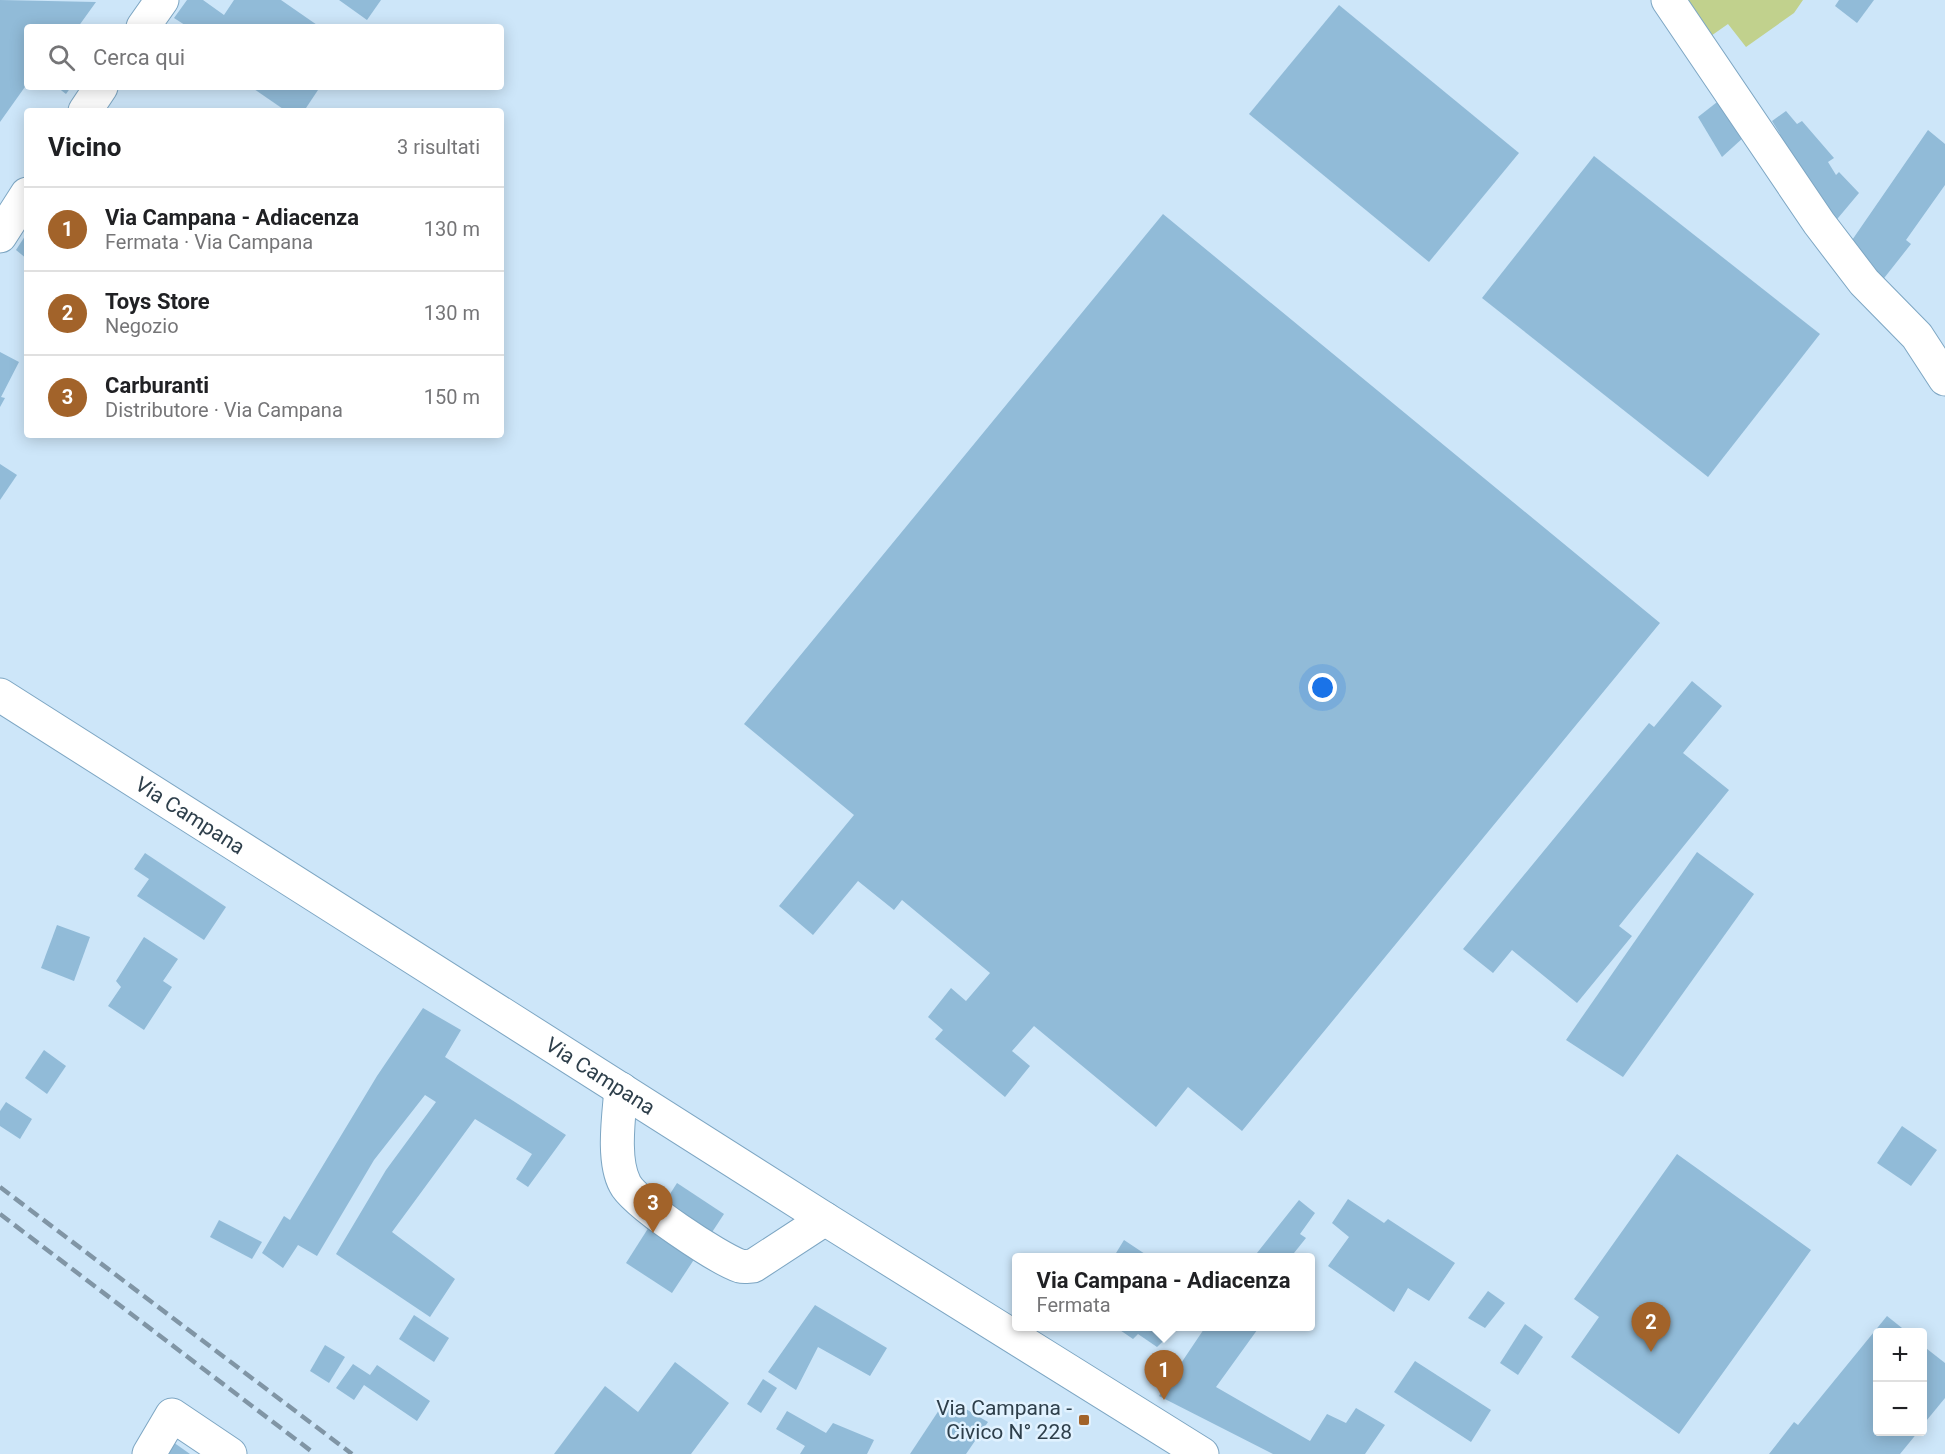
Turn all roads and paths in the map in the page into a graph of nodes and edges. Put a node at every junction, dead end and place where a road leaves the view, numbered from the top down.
1 (162, 0) edge
2 (1668, 0) edge
3 (145, 24) edge
4 (99, 90) edge
5 (87, 108) edge
6 (24, 199) edge
7 (0, 236) edge
8 (1945, 380) edge
9 (0, 695) edge
10 (621, 1089) junction
11 (825, 1219) junction
12 (149, 1454) edge
13 (230, 1454) edge
14 (1202, 1454) edge

1 - 3 street
2 - 8 street
4 - 5 street
6 - 7 street
9 - 10 street, Via Campana
10 - 11 street, Via Campana
10 - 11 street
11 - 14 street, Via Campana
12 - 13 street

